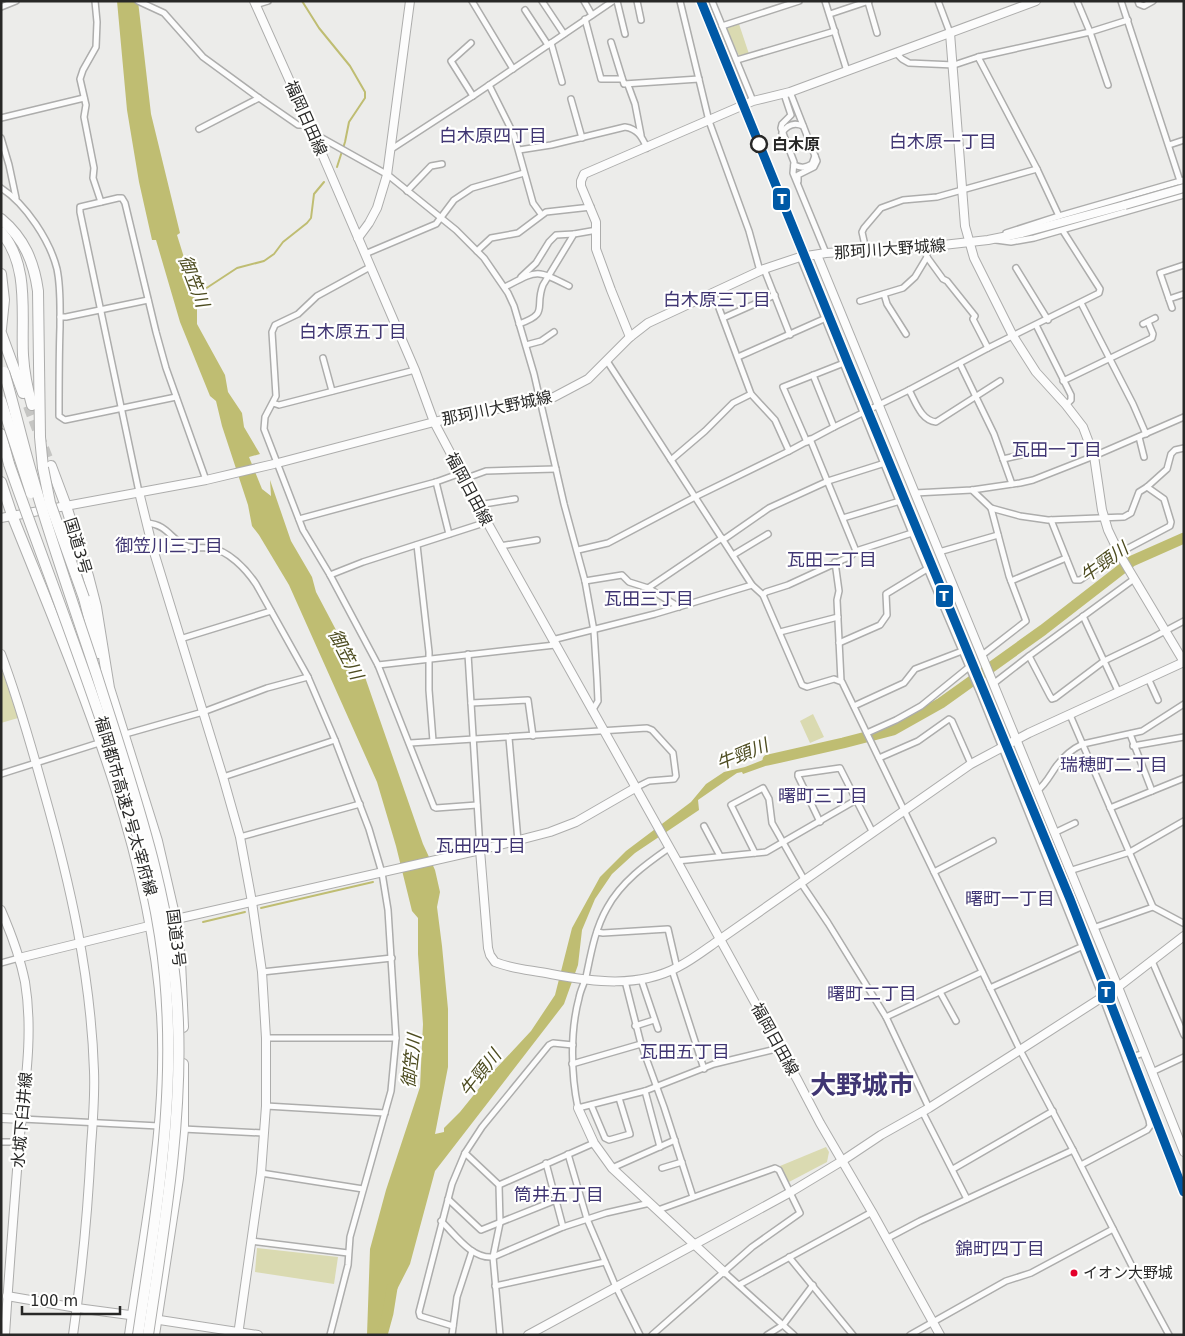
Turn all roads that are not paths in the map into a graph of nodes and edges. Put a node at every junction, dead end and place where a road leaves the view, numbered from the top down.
1 (16, 1) edge
2 (95, 1) edge
3 (138, 1) edge
4 (268, 1) edge
5 (410, 1) edge
6 (472, 1) edge
7 (542, 1) edge
8 (584, 1) edge
9 (613, 1) edge
10 (617, 1) edge
11 (638, 1) edge
12 (680, 1) edge
13 (712, 1) edge
14 (799, 1) edge
15 (825, 1) edge
16 (868, 1) edge
17 (938, 1) edge
18 (1036, 1) edge
19 (1076, 1) edge
20 (1121, 1) edge
21 (1138, 1) edge
22 (1153, 1) edge
23 (255, 3) edge
24 (860, 3) edge
25 (1, 7) edge
26 (525, 10) dead end
27 (830, 14) junction
28 (592, 15) junction
29 (585, 19) junction
30 (641, 20) dead end
31 (1128, 20) junction
32 (722, 26) junction
33 (835, 31) junction
34 (1090, 32) junction
35 (877, 33) dead end
36 (950, 33) junction
37 (564, 34) junction
38 (625, 34) dead end
39 (611, 42) dead end
40 (471, 43) dead end
41 (549, 44) junction
42 (896, 53) junction
43 (978, 57) junction
44 (737, 60) junction
45 (954, 65) junction
46 (513, 69) junction
47 (847, 71) junction
48 (622, 79) junction
49 (699, 79) junction
50 (562, 82) dead end
51 (489, 85) junction
52 (628, 85) junction
53 (1108, 85) dead end
54 (787, 93) junction
55 (473, 96) junction
56 (84, 98) junction
57 (259, 98) junction
58 (571, 99) dead end
59 (753, 100) junction
60 (1, 118) edge
61 (709, 121) junction
62 (309, 125) junction
63 (803, 126) junction
64 (199, 130) dead end
65 (313, 133) junction
66 (782, 133) junction
67 (641, 135) junction
68 (1, 138) edge
69 (582, 138) junction
70 (1184, 140) edge
71 (1169, 145) junction
72 (647, 148) junction
73 (390, 150) junction
74 (519, 150) junction
75 (815, 156) junction
76 (442, 164) dead end
77 (794, 165) junction
78 (1038, 169) junction
79 (524, 173) junction
80 (387, 175) junction
81 (799, 185) junction
82 (1183, 185) edge
83 (1, 188) edge
84 (962, 190) junction
85 (407, 191) junction
86 (1184, 195) edge
87 (16, 200) junction
88 (101, 202) junction
89 (590, 207) junction
90 (541, 214) junction
91 (1059, 216) junction
92 (440, 217) junction
93 (1, 219) edge
94 (596, 230) junction
95 (1063, 230) junction
96 (1, 232) edge
97 (574, 234) junction
98 (358, 238) junction
99 (988, 240) junction
100 (968, 243) junction
101 (925, 247) junction
102 (477, 250) junction
103 (866, 250) junction
104 (826, 253) junction
105 (365, 254) junction
106 (817, 255) junction
107 (800, 257) junction
108 (927, 257) junction
109 (1184, 265) edge
110 (370, 267) junction
111 (1016, 268) dead end
112 (762, 270) junction
113 (1, 274) edge
114 (548, 276) junction
115 (521, 278) junction
116 (569, 286) dead end
117 (505, 287) junction
118 (713, 292) junction
119 (884, 294) junction
120 (1184, 294) edge
121 (775, 295) junction
122 (1169, 299) junction
123 (148, 300) junction
124 (860, 301) dead end
125 (1081, 303) junction
126 (1172, 308) dead end
127 (100, 310) junction
128 (60, 317) junction
129 (723, 318) junction
130 (826, 318) junction
131 (1155, 318) dead end
132 (1048, 320) junction
133 (519, 324) junction
134 (1036, 325) junction
135 (1, 329) edge
136 (554, 332) dead end
137 (1, 333) edge
138 (906, 334) dead end
139 (790, 335) junction
140 (1013, 336) junction
141 (630, 337) junction
142 (526, 345) junction
143 (988, 348) junction
144 (738, 357) junction
145 (323, 358) dead end
146 (1110, 359) junction
147 (608, 361) junction
148 (844, 363) junction
149 (960, 364) junction
150 (3, 368) edge
151 (415, 370) junction
152 (814, 375) junction
153 (1000, 381) dead end
154 (1063, 381) junction
155 (909, 390) junction
156 (332, 391) junction
157 (751, 394) junction
158 (976, 396) junction
159 (176, 397) junction
160 (541, 400) junction
161 (1, 401) edge
162 (273, 403) junction
163 (878, 405) junction
164 (1066, 405) junction
165 (121, 409) junction
166 (864, 412) junction
167 (1184, 417) edge
168 (434, 422) junction
169 (834, 427) junction
170 (1, 434) edge
171 (1146, 434) junction
172 (1139, 437) junction
173 (1, 441) edge
174 (808, 441) junction
175 (1184, 448) edge
176 (789, 451) junction
177 (1025, 454) dead end
178 (1094, 456) junction
179 (1144, 457) dead end
180 (1003, 459) junction
181 (671, 460) junction
182 (885, 463) junction
183 (9, 464) junction
184 (276, 464) junction
185 (47, 467) junction
186 (556, 469) junction
187 (462, 476) junction
188 (206, 480) junction
189 (828, 481) junction
190 (436, 482) junction
191 (1012, 484) junction
192 (2, 486) edge
193 (1147, 487) junction
194 (972, 490) junction
195 (139, 492) junction
196 (915, 493) junction
197 (696, 497) junction
198 (515, 499) dead end
199 (900, 501) junction
200 (478, 505) junction
201 (66, 506) junction
202 (991, 508) junction
203 (12, 515) junction
204 (1, 518) edge
205 (843, 518) junction
206 (299, 519) junction
207 (1104, 519) junction
208 (1051, 520) junction
209 (487, 522) junction
210 (147, 523) junction
211 (912, 533) junction
212 (449, 534) junction
213 (768, 534) dead end
214 (998, 535) junction
215 (722, 539) junction
216 (537, 540) dead end
217 (417, 545) junction
218 (500, 546) junction
219 (578, 550) junction
220 (856, 551) junction
221 (939, 552) junction
222 (1119, 554) junction
223 (733, 555) junction
224 (1066, 558) junction
225 (835, 562) junction
226 (927, 568) junction
227 (330, 575) junction
228 (1134, 579) junction
229 (585, 581) junction
230 (1011, 581) junction
231 (752, 585) junction
232 (648, 588) junction
233 (763, 595) junction
234 (679, 607) junction
235 (272, 611) junction
236 (1083, 616) junction
237 (838, 617) junction
238 (1184, 621) edge
239 (81, 627) junction
240 (594, 631) junction
241 (1166, 631) junction
242 (780, 632) junction
243 (180, 639) junction
244 (554, 643) junction
245 (839, 643) junction
246 (962, 651) junction
247 (468, 654) junction
248 (981, 656) junction
249 (1029, 656) junction
250 (2, 659) edge
251 (430, 659) junction
252 (1104, 661) junction
253 (1184, 662) edge
254 (378, 665) junction
255 (969, 667) junction
256 (308, 677) junction
257 (1148, 678) junction
258 (841, 680) junction
259 (994, 684) junction
260 (109, 688) junction
261 (1118, 691) junction
262 (1158, 700) dead end
263 (471, 702) junction
264 (1184, 704) edge
265 (854, 706) junction
266 (592, 711) junction
267 (203, 712) junction
268 (1070, 715) junction
269 (603, 732) junction
270 (867, 733) junction
271 (1130, 734) junction
272 (124, 735) junction
273 (533, 736) junction
274 (473, 738) junction
275 (509, 738) junction
276 (1184, 738) edge
277 (335, 740) junction
278 (1016, 740) junction
279 (433, 741) junction
280 (100, 742) junction
281 (410, 743) junction
282 (1083, 744) junction
283 (1134, 746) junction
284 (1001, 747) junction
285 (878, 757) junction
286 (36, 763) junction
287 (971, 764) junction
288 (1, 774) edge
289 (223, 777) junction
290 (1184, 778) edge
291 (635, 788) junction
292 (1037, 791) junction
293 (1152, 791) junction
294 (856, 800) junction
295 (360, 804) junction
296 (477, 805) junction
297 (1110, 808) junction
298 (905, 810) junction
299 (1184, 821) edge
300 (820, 822) junction
301 (1075, 823) dead end
302 (704, 826) dead end
303 (872, 833) junction
304 (1054, 833) junction
305 (240, 837) junction
306 (518, 841) junction
307 (993, 841) dead end
308 (784, 842) junction
309 (669, 848) junction
310 (480, 850) junction
311 (1130, 852) junction
312 (756, 853) junction
313 (720, 856) junction
314 (677, 861) junction
315 (1069, 871) junction
316 (934, 872) junction
317 (382, 873) junction
318 (803, 882) junction
319 (252, 902) junction
320 (1153, 907) junction
321 (1, 910) edge
322 (176, 919) junction
323 (1184, 922) edge
324 (151, 926) junction
325 (1093, 928) junction
326 (597, 932) junction
327 (1183, 939) edge
328 (719, 940) junction
329 (81, 944) junction
330 (1081, 947) junction
331 (19, 958) junction
332 (392, 958) junction
333 (1152, 962) junction
334 (1, 963) edge
335 (674, 969) junction
336 (262, 972) junction
337 (982, 972) junction
338 (582, 979) junction
339 (641, 979) junction
340 (625, 981) junction
341 (1118, 987) junction
342 (990, 988) junction
343 (940, 992) junction
344 (1102, 996) junction
345 (886, 1017) junction
346 (654, 1020) junction
347 (956, 1021) dead end
348 (636, 1026) junction
349 (658, 1030) dead end
350 (1184, 1035) edge
351 (266, 1038) junction
352 (396, 1038) junction
353 (641, 1044) junction
354 (573, 1045) junction
355 (780, 1048) junction
356 (1020, 1050) junction
357 (1144, 1053) junction
358 (1184, 1057) edge
359 (1126, 1060) junction
360 (572, 1064) junction
361 (704, 1069) junction
362 (1152, 1072) junction
363 (656, 1087) junction
364 (645, 1091) junction
365 (619, 1098) junction
366 (591, 1105) junction
367 (266, 1106) junction
368 (578, 1108) junction
369 (925, 1109) junction
370 (1053, 1111) junction
371 (385, 1113) junction
372 (1, 1118) edge
373 (22, 1119) junction
374 (92, 1122) junction
375 (160, 1126) junction
376 (183, 1129) junction
377 (264, 1133) junction
378 (675, 1140) junction
379 (1, 1142) edge
380 (20, 1142) junction
381 (594, 1143) junction
382 (660, 1147) junction
383 (1074, 1150) junction
384 (465, 1152) junction
385 (1184, 1152) edge
386 (568, 1154) junction
387 (842, 1161) junction
388 (682, 1162) junction
389 (546, 1163) junction
390 (1081, 1165) junction
391 (612, 1168) junction
392 (662, 1168) dead end
393 (953, 1169) junction
394 (261, 1173) junction
395 (499, 1185) junction
396 (363, 1189) junction
397 (789, 1193) junction
398 (692, 1197) junction
399 (448, 1199) junction
400 (967, 1199) junction
401 (556, 1200) junction
402 (650, 1203) junction
403 (658, 1210) junction
404 (872, 1212) junction
405 (587, 1219) junction
406 (441, 1221) junction
407 (500, 1223) junction
408 (563, 1227) junction
409 (1113, 1229) junction
410 (886, 1239) junction
411 (251, 1241) junction
412 (694, 1245) junction
413 (472, 1251) junction
414 (348, 1253) junction
415 (492, 1257) junction
416 (789, 1257) junction
417 (605, 1262) junction
418 (724, 1272) junction
419 (739, 1285) junction
420 (813, 1285) junction
421 (495, 1286) junction
422 (616, 1287) junction
423 (8, 1296) junction
424 (77, 1308) junction
425 (133, 1316) junction
426 (156, 1319) junction
427 (934, 1323) junction
428 (783, 1325) junction
429 (453, 1326) junction
430 (238, 1334) edge
431 (5, 1335) edge
432 (72, 1335) edge
433 (130, 1335) edge
434 (138, 1335) edge
435 (148, 1335) edge
436 (154, 1335) edge
437 (258, 1335) edge
438 (330, 1335) edge
439 (452, 1335) edge
440 (500, 1335) edge
441 (528, 1335) edge
442 (640, 1335) edge
443 (652, 1335) edge
444 (767, 1335) edge
445 (794, 1335) edge
446 (853, 1335) edge
447 (910, 1335) edge
448 (940, 1335) edge
449 (1169, 1335) edge

1 - 25 street
2 - 56 street
3 - 57 street
4 - 23 street
5 - 73 street
6 - 46 street
7 - 37 street
8 - 28 street
9 - 28 street
10 - 38 street
11 - 30 street
12 - 49 street
13 - 32 street
14 - 32 street
15 - 27 street
16 - 24 street
16 - 35 street
17 - 36 street
18 - 36 street
19 - 34 street
20 - 31 street
21 - 22 street
23 - 62 street, 福岡日田線
24 - 27 street
26 - 41 street
27 - 33 street
28 - 29 street
29 - 37 street
29 - 48 street
31 - 34 street
31 - 71 street
32 - 44 street
33 - 44 street
33 - 47 street
34 - 43 street
34 - 53 street
36 - 42 street
36 - 45 street
37 - 41 street
39 - 48 street
40 - 55 street
41 - 46 street
41 - 50 street
42 - 45 street
42 - 47 street
43 - 45 street
43 - 78 street
44 - 59 street
45 - 84 street
46 - 51 street
47 - 54 street
48 - 52 street
49 - 52 street
49 - 61 street
51 - 55 street
51 - 74 street
52 - 67 street
54 - 59 street
54 - 63 street
54 - 66 street
55 - 73 street
56 - 60 street
56 - 88 street
57 - 62 street
57 - 64 street
58 - 69 street
59 - 61 street
61 - 72 street
61 - 112 street
62 - 65 street, 福岡日田線
63 - 66 street
63 - 75 street
65 - 80 street
65 - 98 street, 福岡日田線
66 - 77 street
67 - 69 street
67 - 72 street
68 - 87 street
69 - 74 street
70 - 71 street
71 - 82 street
72 - 89 street
73 - 80 street
74 - 79 street
75 - 77 street
75 - 81 street
76 - 85 street
77 - 81 street
78 - 84 street
78 - 91 street
79 - 90 street
79 - 92 street
80 - 85 street
80 - 98 street
81 - 104 street
82 - 91 street
82 - 99 street, 那珂川大野城線, bridge
83 - 87 street
84 - 100 street
84 - 103 street
85 - 92 street
86 - 95 street
87 - 128 street
88 - 123 street
88 - 127 street
89 - 90 street
89 - 94 street
90 - 102 street
91 - 99 street
92 - 102 street
92 - 105 street
93 - 185 highway
94 - 97 street
94 - 141 street
95 - 99 street
95 - 125 street
96 - 137 highway
97 - 114 street
97 - 115 street
98 - 105 street, 福岡日田線
99 - 100 street, 那珂川大野城線
100 - 101 street, 那珂川大野城線
100 - 140 street
101 - 103 street, 那珂川大野城線
101 - 108 street
102 - 117 street
103 - 104 street, 那珂川大野城線
104 - 106 street, 那珂川大野城線
105 - 110 street, 福岡日田線
106 - 107 street, 那珂川大野城線
106 - 163 street
107 - 112 street, 那珂川大野城線
107 - 130 street
108 - 119 street
108 - 143 street
109 - 122 street
110 - 151 street, 福岡日田線
110 - 162 street
111 - 132 street
112 - 118 street, 那珂川大野城線
112 - 121 street
113 - 135 highway
114 - 115 street
114 - 116 street
114 - 133 street
115 - 117 street
117 - 133 street
118 - 129 street
118 - 141 street, 那珂川大野城線
119 - 124 street
119 - 138 street
120 - 122 street
121 - 129 street
121 - 139 street
122 - 126 street
123 - 127 street
123 - 159 street
125 - 132 street
125 - 146 street
127 - 128 street
127 - 165 street
128 - 165 street
129 - 144 street
130 - 139 street
130 - 148 street
131 - 146 street
132 - 134 street
133 - 142 street
134 - 140 street
134 - 154 street
136 - 142 street
139 - 144 street
140 - 143 street
140 - 164 street
141 - 147 street, 那珂川大野城線
142 - 160 street
143 - 149 street
144 - 157 street
145 - 156 street
146 - 154 street
146 - 171 street
147 - 160 street, 那珂川大野城線
147 - 181 street
148 - 152 street
148 - 166 street
149 - 155 street
149 - 158 street
150 - 239 highway, bridge
151 - 156 street
151 - 168 street, 福岡日田線
152 - 169 street
152 - 174 street
153 - 158 street
154 - 164 street
155 - 158 street
155 - 163 street
156 - 162 street
157 - 176 street
157 - 181 street
158 - 180 street
159 - 165 street
159 - 188 street
160 - 168 street, 那珂川大野城線
160 - 186 street
161 - 239 highway, bridge
162 - 184 street
163 - 166 street
163 - 196 street
164 - 178 street
165 - 195 street
166 - 169 street
166 - 182 street
167 - 171 street
168 - 184 street, 那珂川大野城線
168 - 187 street, 福岡日田線
169 - 174 street
170 - 183 highway
171 - 172 street
172 - 178 street
172 - 179 street
173 - 183 highway, 福岡都市高速2号太宰府線
174 - 176 street
174 - 189 street
175 - 193 street
176 - 197 street
177 - 180 street
178 - 191 street
178 - 207 street
180 - 191 street
181 - 197 street
182 - 189 street
182 - 199 street
183 - 434 highway, 福岡都市高速2号太宰府線, bridge
184 - 188 street, 那珂川大野城線
184 - 206 street
185 - 201 highway, 国道3号
185 - 260 highway, bridge
186 - 187 street
186 - 219 street
187 - 190 street
187 - 200 street, 福岡日田線
188 - 195 street, 那珂川大野城線
189 - 205 street
189 - 215 street
190 - 206 street
190 - 212 street
191 - 194 street
192 - 203 highway, 国道3号
193 - 207 street
193 - 222 street
194 - 196 street
194 - 202 street
195 - 201 street, 那珂川大野城線
195 - 210 street
196 - 221 street
197 - 215 street
197 - 219 street
198 - 200 street
199 - 205 street
199 - 211 street
200 - 209 street, 福岡日田線
201 - 203 street, 那珂川大野城線
201 - 260 highway, 国道3号
202 - 208 street
202 - 214 street
203 - 204 street, 那珂川大野城線
203 - 280 highway, 国道3号
205 - 220 street
206 - 227 street
207 - 208 street
207 - 222 street
208 - 224 street
209 - 212 street
209 - 218 street, 福岡日田線
210 - 235 street
210 - 243 street
211 - 220 street
211 - 226 street
212 - 217 street
213 - 223 street
214 - 221 street
214 - 230 street
215 - 223 street
215 - 232 street
216 - 218 street
217 - 227 street
217 - 251 street
218 - 244 street, 福岡日田線
219 - 229 street
220 - 225 street
221 - 248 street
222 - 224 street
222 - 228 street
223 - 231 street
224 - 230 street
225 - 233 street
225 - 237 street
226 - 245 street
226 - 246 street
227 - 254 street
228 - 236 street
228 - 241 street
229 - 232 street
229 - 240 street
230 - 248 street
231 - 233 street
231 - 234 street
232 - 234 street
233 - 242 street
234 - 240 street
235 - 243 street
235 - 256 street
236 - 249 street
236 - 252 street
237 - 242 street
237 - 245 street
238 - 241 street
239 - 435 highway, 福岡都市高速2号太宰府線, bridge
240 - 244 street
240 - 266 street
241 - 252 street
241 - 253 street
242 - 258 street
243 - 267 street
244 - 247 street
244 - 266 street, 福岡日田線
245 - 258 street
246 - 255 street
246 - 265 street
247 - 251 street
247 - 263 street
248 - 259 street
249 - 252 street
249 - 259 street
250 - 286 street
251 - 254 street
251 - 279 street
252 - 261 street
253 - 257 street
254 - 281 street
255 - 270 street
255 - 284 street
256 - 267 street
256 - 277 street
257 - 261 street
257 - 262 street
258 - 265 street
259 - 278 street
260 - 272 highway, 国道3号
261 - 268 street
263 - 273 street
263 - 274 street
264 - 271 street
265 - 270 street
266 - 269 street, 福岡日田線
267 - 272 street
267 - 289 street
268 - 278 street
268 - 282 street
269 - 273 street
269 - 291 street, 福岡日田線
269 - 291 street
270 - 285 street
271 - 282 street
271 - 283 street
272 - 280 street
272 - 322 highway, 国道3号
273 - 275 street
274 - 275 street
274 - 279 street
274 - 296 street
275 - 306 street
276 - 283 street
277 - 289 street
277 - 295 street
278 - 284 street
278 - 292 street
279 - 281 street
280 - 286 street
280 - 324 highway, 国道3号
281 - 296 street
282 - 292 street
282 - 297 street
283 - 293 street
284 - 287 street
284 - 330 street
285 - 287 street
285 - 298 street
286 - 288 street
286 - 329 street
287 - 298 street
289 - 305 street
290 - 293 street
291 - 306 street
291 - 309 street, 福岡日田線
292 - 304 street
293 - 297 street
294 - 300 street
294 - 300 street
294 - 303 street
295 - 305 street
295 - 317 street
296 - 310 street
297 - 311 street
298 - 303 street
298 - 316 street
299 - 311 street
300 - 308 street
301 - 304 street
302 - 313 street
303 - 318 street
304 - 315 street
305 - 319 street
306 - 310 street
307 - 316 street
308 - 312 street
308 - 312 street
308 - 318 street
309 - 314 street, 福岡日田線
309 - 326 street
310 - 317 street
310 - 338 street
311 - 315 street
311 - 320 street
312 - 313 street
313 - 314 street
314 - 328 street, 福岡日田線
315 - 325 street
316 - 337 street
317 - 319 street
317 - 332 street
318 - 328 street
318 - 345 street
319 - 322 street
319 - 336 street
320 - 323 street
320 - 325 street
321 - 331 street, 水城下臼井線
322 - 324 street
322 - 376 highway, 国道3号
324 - 329 street
324 - 375 highway, 国道3号
325 - 341 street
326 - 335 street
326 - 338 street
327 - 333 street
328 - 335 street
328 - 355 street, 福岡日田線
329 - 331 street
329 - 374 street
330 - 342 street
330 - 344 street
331 - 334 street
331 - 373 street, 水城下臼井線
332 - 336 street
332 - 352 street
333 - 341 street
333 - 350 street
335 - 339 street
335 - 361 street
336 - 351 street
337 - 342 street
337 - 343 street
338 - 340 street
338 - 354 street
339 - 340 street
339 - 346 street
340 - 348 street
341 - 344 street
341 - 357 street
342 - 356 street
343 - 345 street
343 - 347 street
344 - 356 street
344 - 359 street
345 - 369 street
346 - 348 street
346 - 349 street
348 - 353 street
351 - 352 street
351 - 367 street
352 - 371 street
353 - 360 street
353 - 363 street
354 - 360 street
354 - 384 street
355 - 361 street
355 - 387 street, 福岡日田線
356 - 369 street
356 - 370 street
357 - 359 street
357 - 362 street
358 - 362 street
359 - 390 street
360 - 368 street
361 - 363 street
362 - 385 street
363 - 364 street
363 - 378 street
364 - 365 street
364 - 382 street
365 - 366 street
365 - 366 street
366 - 368 street
367 - 371 street
367 - 377 street
368 - 381 street
369 - 387 street
369 - 393 street
370 - 383 street
370 - 393 street
371 - 396 street
372 - 373 street
373 - 374 street
373 - 380 street, 水城下臼井線
374 - 375 street
374 - 424 street
375 - 425 highway, 国道3号
376 - 377 street
376 - 426 highway, 国道3号
377 - 394 street
378 - 382 street
378 - 388 street
379 - 380 street
380 - 423 street, 水城下臼井線
381 - 386 street
381 - 391 street
382 - 391 street
383 - 390 street
383 - 400 street
384 - 395 street
384 - 399 street
386 - 389 street
386 - 405 street
387 - 397 street
387 - 404 street, 福岡日田線
388 - 392 street
388 - 398 street
389 - 395 street
389 - 401 street
390 - 409 street
391 - 402 street
393 - 400 street
394 - 396 street
394 - 411 street
395 - 407 street
396 - 414 street
397 - 398 street
397 - 412 street
397 - 418 street
398 - 403 street
399 - 406 street
399 - 407 street
400 - 410 street
401 - 407 street
401 - 408 street
402 - 403 street
402 - 405 street
403 - 412 street
404 - 410 street, 福岡日田線
404 - 416 street
405 - 408 street
405 - 417 street
406 - 413 street
406 - 429 street
407 - 415 street
408 - 415 street
409 - 427 street
409 - 449 street
410 - 427 street, 福岡日田線
411 - 414 street
411 - 430 street
412 - 418 street
412 - 422 street
413 - 415 street
413 - 429 street
414 - 438 street
415 - 421 street
416 - 419 street
416 - 420 street
417 - 421 street
417 - 422 street
418 - 419 street
418 - 443 street
419 - 428 street
420 - 428 street
420 - 446 street
421 - 440 street
422 - 441 street
422 - 442 street
423 - 424 street
423 - 431 street, 水城下臼井線
424 - 425 street
424 - 432 street
425 - 426 street
425 - 433 highway, 国道3号
426 - 430 street
426 - 436 highway, 国道3号
427 - 447 street
427 - 448 street, 福岡日田線
428 - 444 street
428 - 445 street
429 - 439 street
430 - 437 street

